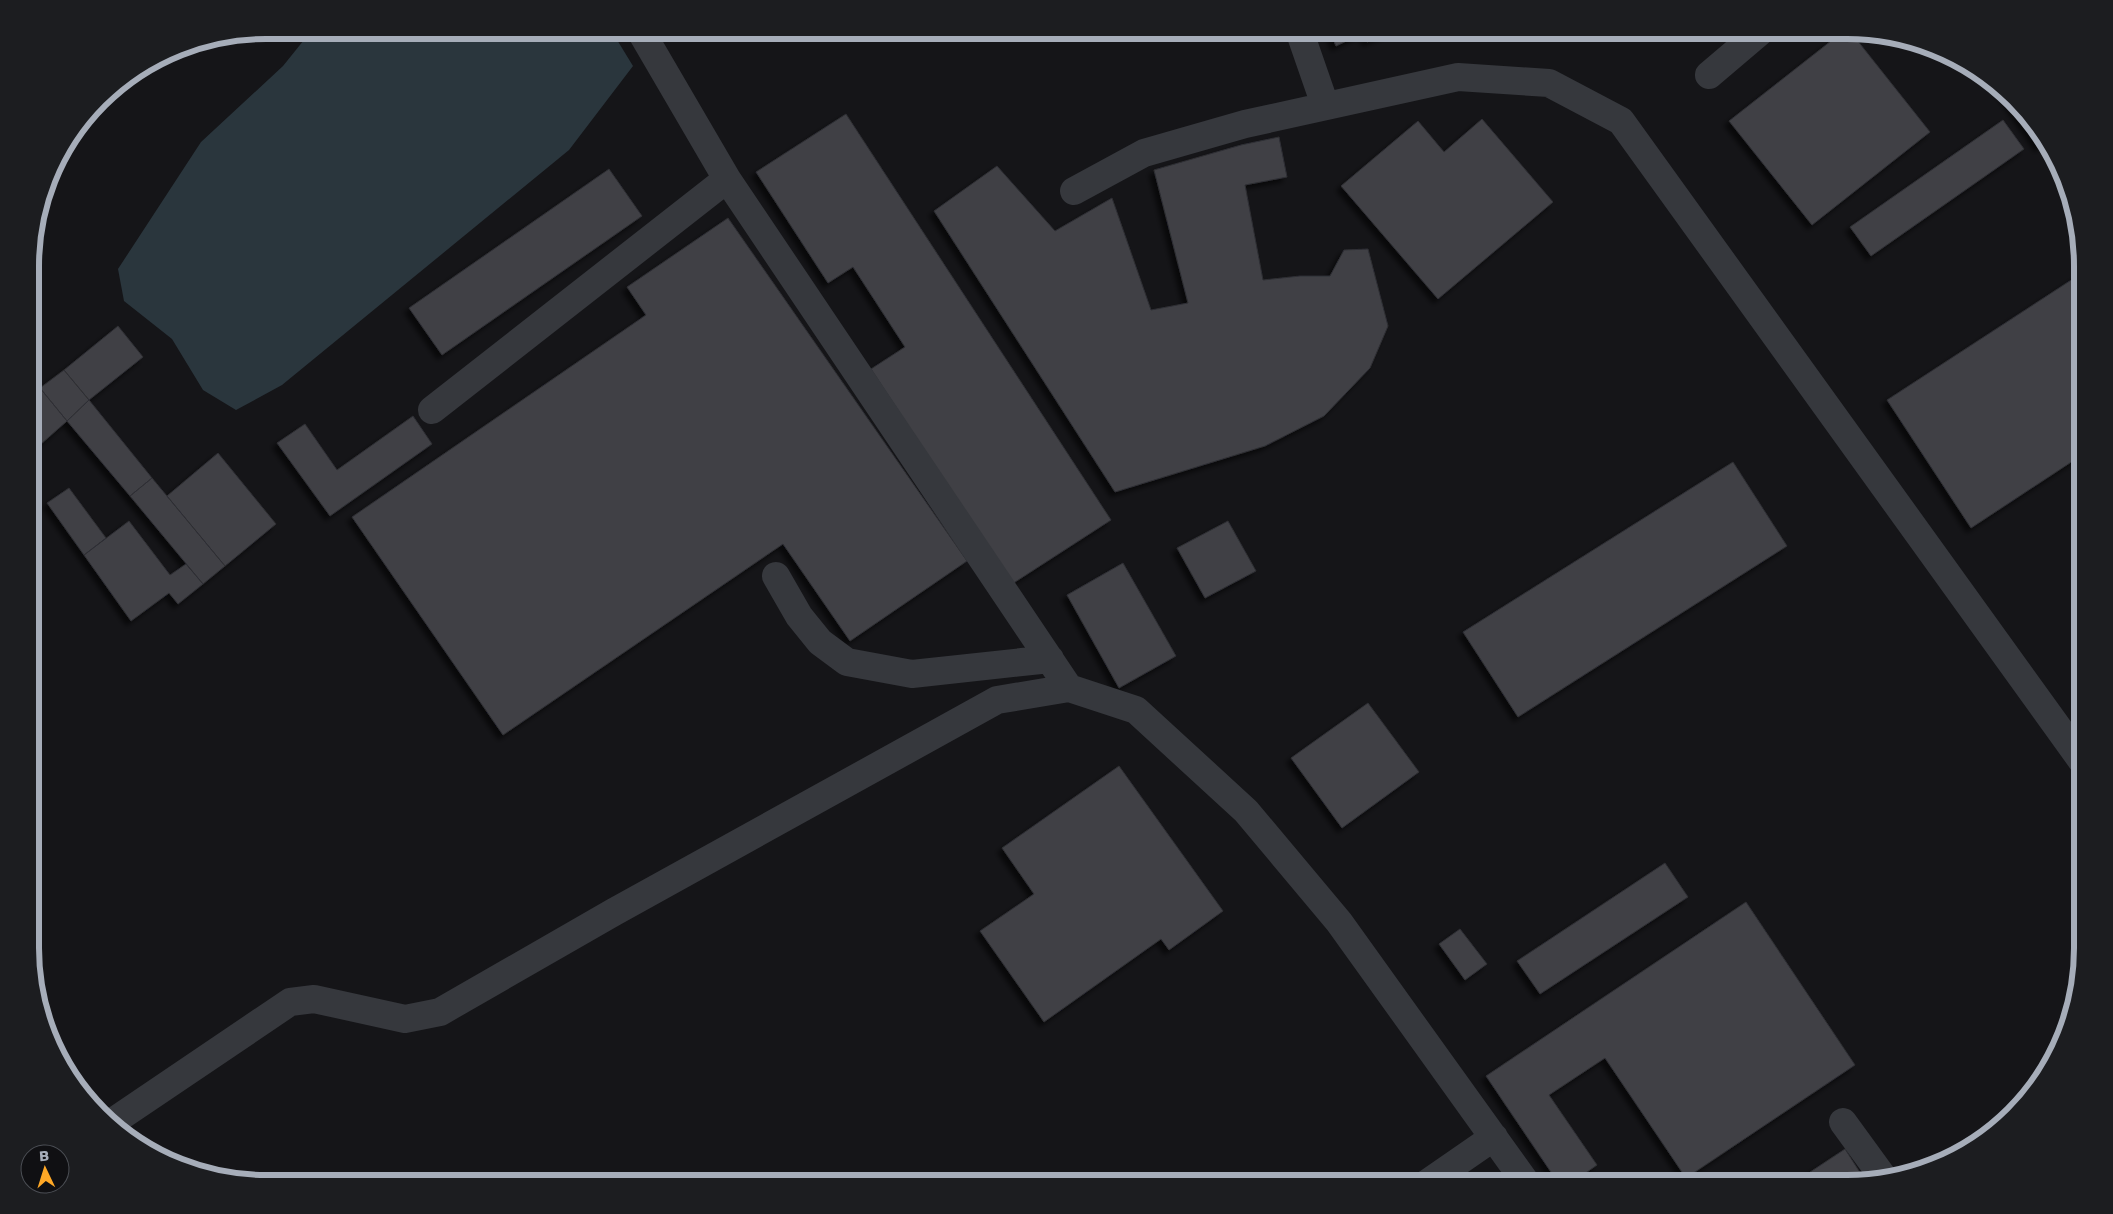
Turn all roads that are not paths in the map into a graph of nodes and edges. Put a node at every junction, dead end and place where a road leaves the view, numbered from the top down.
1 (645, 39) edge
2 (1302, 39) edge
3 (1751, 39) edge
4 (1709, 75) dead end
5 (1325, 105) junction
6 (727, 178) junction
7 (1074, 191) dead end
8 (432, 410) dead end
9 (776, 576) dead end
10 (1050, 659) junction
11 (1069, 688) junction
12 (2074, 750) edge
13 (116, 1119) edge
14 (1843, 1122) dead end
15 (1494, 1137) junction
16 (1880, 1173) edge
17 (1439, 1175) edge
18 (1521, 1175) edge

1 - 6 street
2 - 5 street
3 - 4 street
5 - 7 street
5 - 12 street
6 - 8 street
6 - 10 street
9 - 10 street
10 - 11 street
11 - 13 street
11 - 15 street
14 - 16 street
15 - 17 street
15 - 18 street

